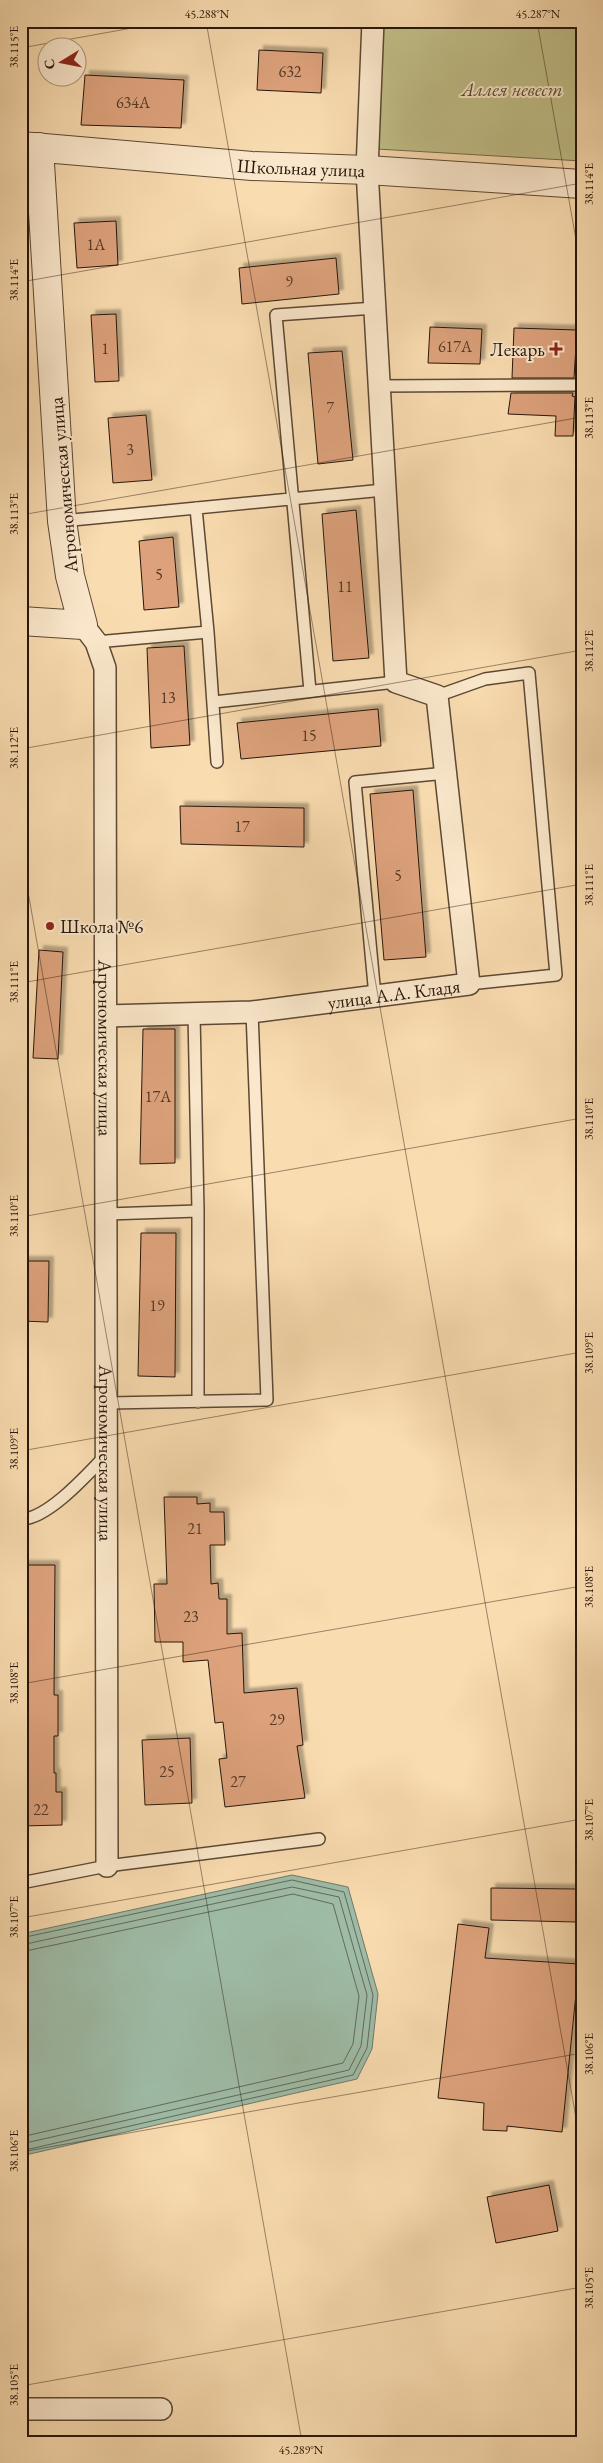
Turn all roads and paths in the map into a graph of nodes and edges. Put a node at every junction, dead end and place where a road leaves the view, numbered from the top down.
1 (373, 21) edge
2 (30, 146) edge
3 (367, 170) junction
4 (582, 184) edge
5 (374, 308) junction
6 (575, 385) dead end
7 (379, 386) junction
8 (384, 490) junction
9 (292, 499) junction
10 (196, 508) junction
11 (62, 520) junction
12 (21, 621) edge
13 (208, 632) junction
14 (90, 634) junction
15 (396, 682) junction
16 (310, 692) junction
17 (437, 696) junction
18 (214, 702) junction
19 (217, 762) dead end
20 (446, 774) junction
21 (469, 984) junction
22 (375, 996) junction
23 (252, 1012) junction
24 (194, 1014) junction
25 (106, 1016) junction
26 (198, 1211) junction
27 (107, 1214) junction
28 (198, 1402) junction
29 (108, 1403) junction
30 (108, 1453) junction
31 (21, 1519) edge
32 (319, 1839) dead end
33 (107, 1866) junction
34 (21, 1883) edge
35 (21, 2409) edge
36 (161, 2409) dead end

1 - 3 street
2 - 3 street, Школьная улица
2 - 11 street, Агрономическая улица
3 - 4 street, Школьная улица
3 - 5 street
5 - 7 street
5 - 9 lane
6 - 7 lane
7 - 8 street
8 - 9 lane
8 - 15 street
9 - 10 lane
9 - 16 lane
10 - 11 lane
10 - 13 lane
11 - 14 street, Агрономическая улица
12 - 14 street
13 - 14 lane
13 - 18 lane
14 - 25 street, Агрономическая улица
15 - 16 lane
15 - 17 street
16 - 18 lane
17 - 20 street, улица А.А. Кладя
17 - 21 lane
18 - 19 lane
20 - 21 street, улица А.А. Кладя
20 - 22 lane
21 - 22 street, улица А.А. Кладя
22 - 23 street, улица А.А. Кладя
23 - 24 street, улица А.А. Кладя
23 - 28 lane
24 - 25 street, улица А.А. Кладя
24 - 26 lane
25 - 27 street, Агрономическая улица
26 - 27 lane
26 - 28 lane
27 - 29 street, Агрономическая улица
28 - 29 lane
29 - 30 street, Агрономическая улица
30 - 31 lane
30 - 33 street, Агрономическая улица
32 - 33 lane
33 - 34 lane
35 - 36 street

